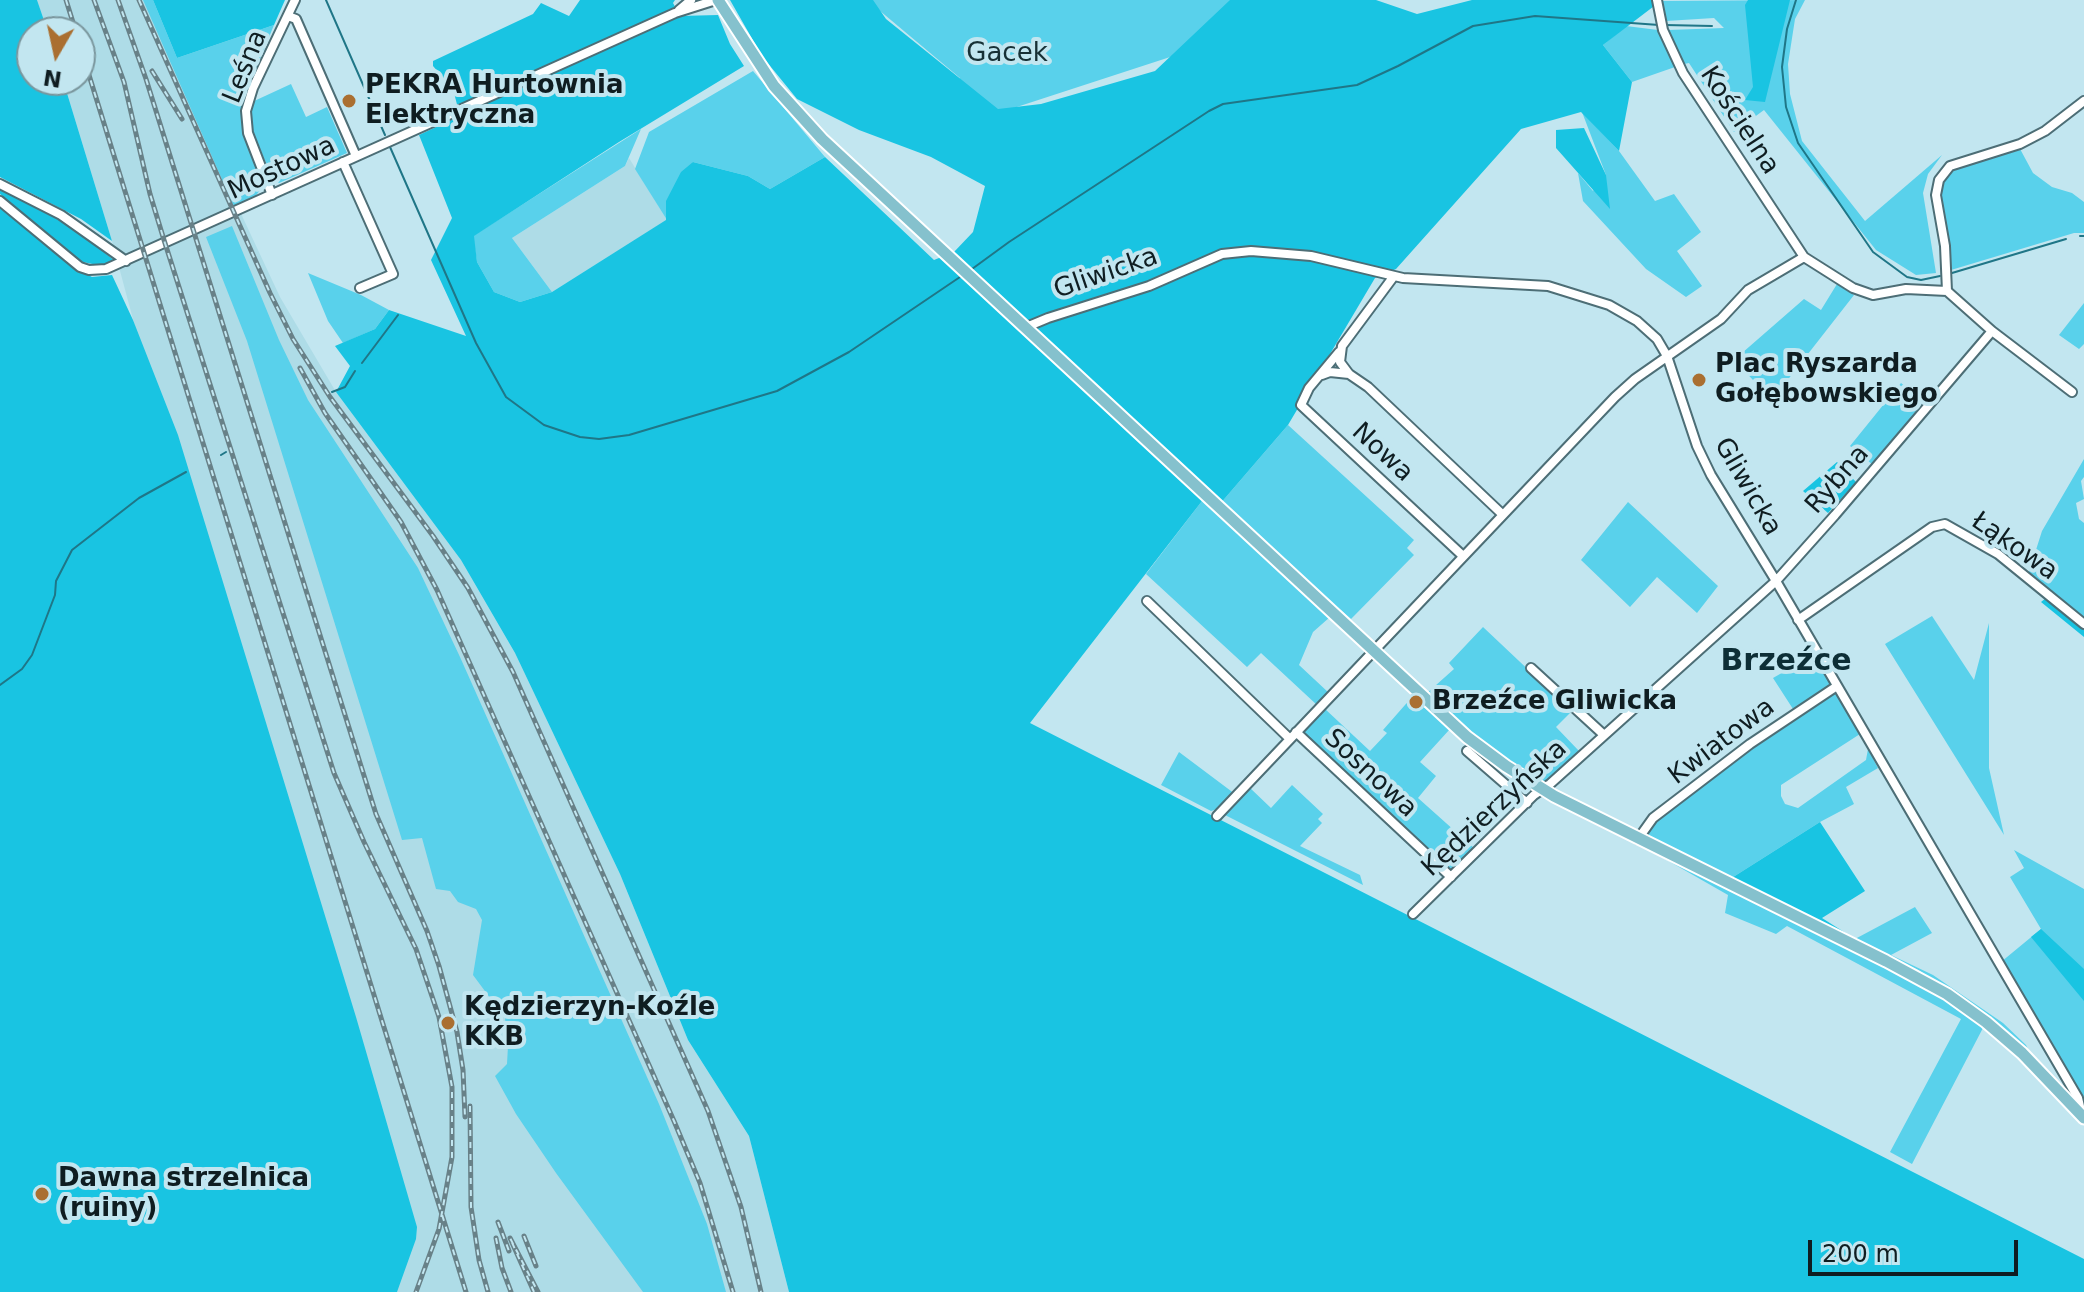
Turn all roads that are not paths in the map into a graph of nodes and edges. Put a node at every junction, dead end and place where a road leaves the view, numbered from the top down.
1 (295, 0) edge
2 (691, 0) edge
3 (717, 0) edge
4 (1657, 0) edge
5 (675, 13) junction
6 (288, 16) junction
7 (2084, 101) edge
8 (356, 156) junction
9 (343, 162) junction
10 (0, 184) edge
11 (272, 195) junction
12 (0, 201) edge
13 (1804, 257) junction
14 (126, 261) junction
15 (1376, 272) junction
16 (1394, 276) junction
17 (360, 288) dead end
18 (1382, 291) junction
19 (1947, 291) junction
20 (1024, 328) junction
21 (1992, 331) junction
22 (1339, 352) junction
23 (1667, 356) junction
24 (1349, 374) junction
25 (1321, 375) junction
26 (2072, 392) dead end
27 (1502, 514) junction
28 (1463, 556) junction
29 (1776, 581) junction
30 (1147, 601) dead end
31 (1798, 620) junction
32 (2084, 624) edge
33 (1373, 651) junction
34 (1531, 668) dead end
35 (1837, 686) junction
36 (1604, 735) junction
37 (1293, 736) junction
38 (1467, 751) dead end
39 (1542, 789) junction
40 (1527, 803) junction
41 (1217, 816) dead end
42 (1638, 839) junction
43 (1451, 877) junction
44 (1413, 914) dead end
45 (2054, 1057) junction
46 (2039, 1069) junction
47 (2083, 1117) edge

1 - 6 street, Leśna
2 - 5 street, Mostowa
3 - 5 street, Mostowa
3 - 20 main road, Gliwicka
4 - 13 street, Kościelna
5 - 8 street, Mostowa
6 - 8 street
6 - 11 street, Leśna
7 - 19 street
8 - 9 street, Mostowa
9 - 11 street, Mostowa
9 - 17 street
10 - 14 street
11 - 14 street, Mostowa
12 - 14 street, Mostowa
13 - 19 street
13 - 23 street
15 - 16 street, Gliwicka
15 - 18 street
15 - 20 street, Gliwicka
16 - 18 street, Nowa
16 - 23 street, Gliwicka
18 - 22 street, Nowa
19 - 21 street
20 - 33 main road, Gliwicka
21 - 26 street
21 - 29 street, Rybna
22 - 24 street, Nowa
22 - 25 street, Nowa
23 - 27 street
23 - 29 street, Gliwicka
24 - 25 street
24 - 27 street, Nowa
25 - 28 street, Nowa
27 - 28 street
28 - 33 street
29 - 31 street, Gliwicka
29 - 36 street, Kędzierzyńska
30 - 37 street
31 - 32 street, Łąkowa
31 - 35 street, Gliwicka
33 - 37 street
33 - 39 main road, Gliwicka
34 - 36 street, Kędzierzyńska
35 - 42 street, Kwiatowa
35 - 45 street, Gliwicka
36 - 39 street, Kędzierzyńska
37 - 41 street
37 - 43 street, Sosnowa
38 - 40 street
39 - 40 street, Kędzierzyńska
39 - 42 main road, Gliwicka
40 - 43 street, Kędzierzyńska
42 - 46 main road, Gliwicka
43 - 44 street, Kędzierzyńska
45 - 46 street
45 - 47 street, Gliwicka
46 - 47 main road, Gliwicka

